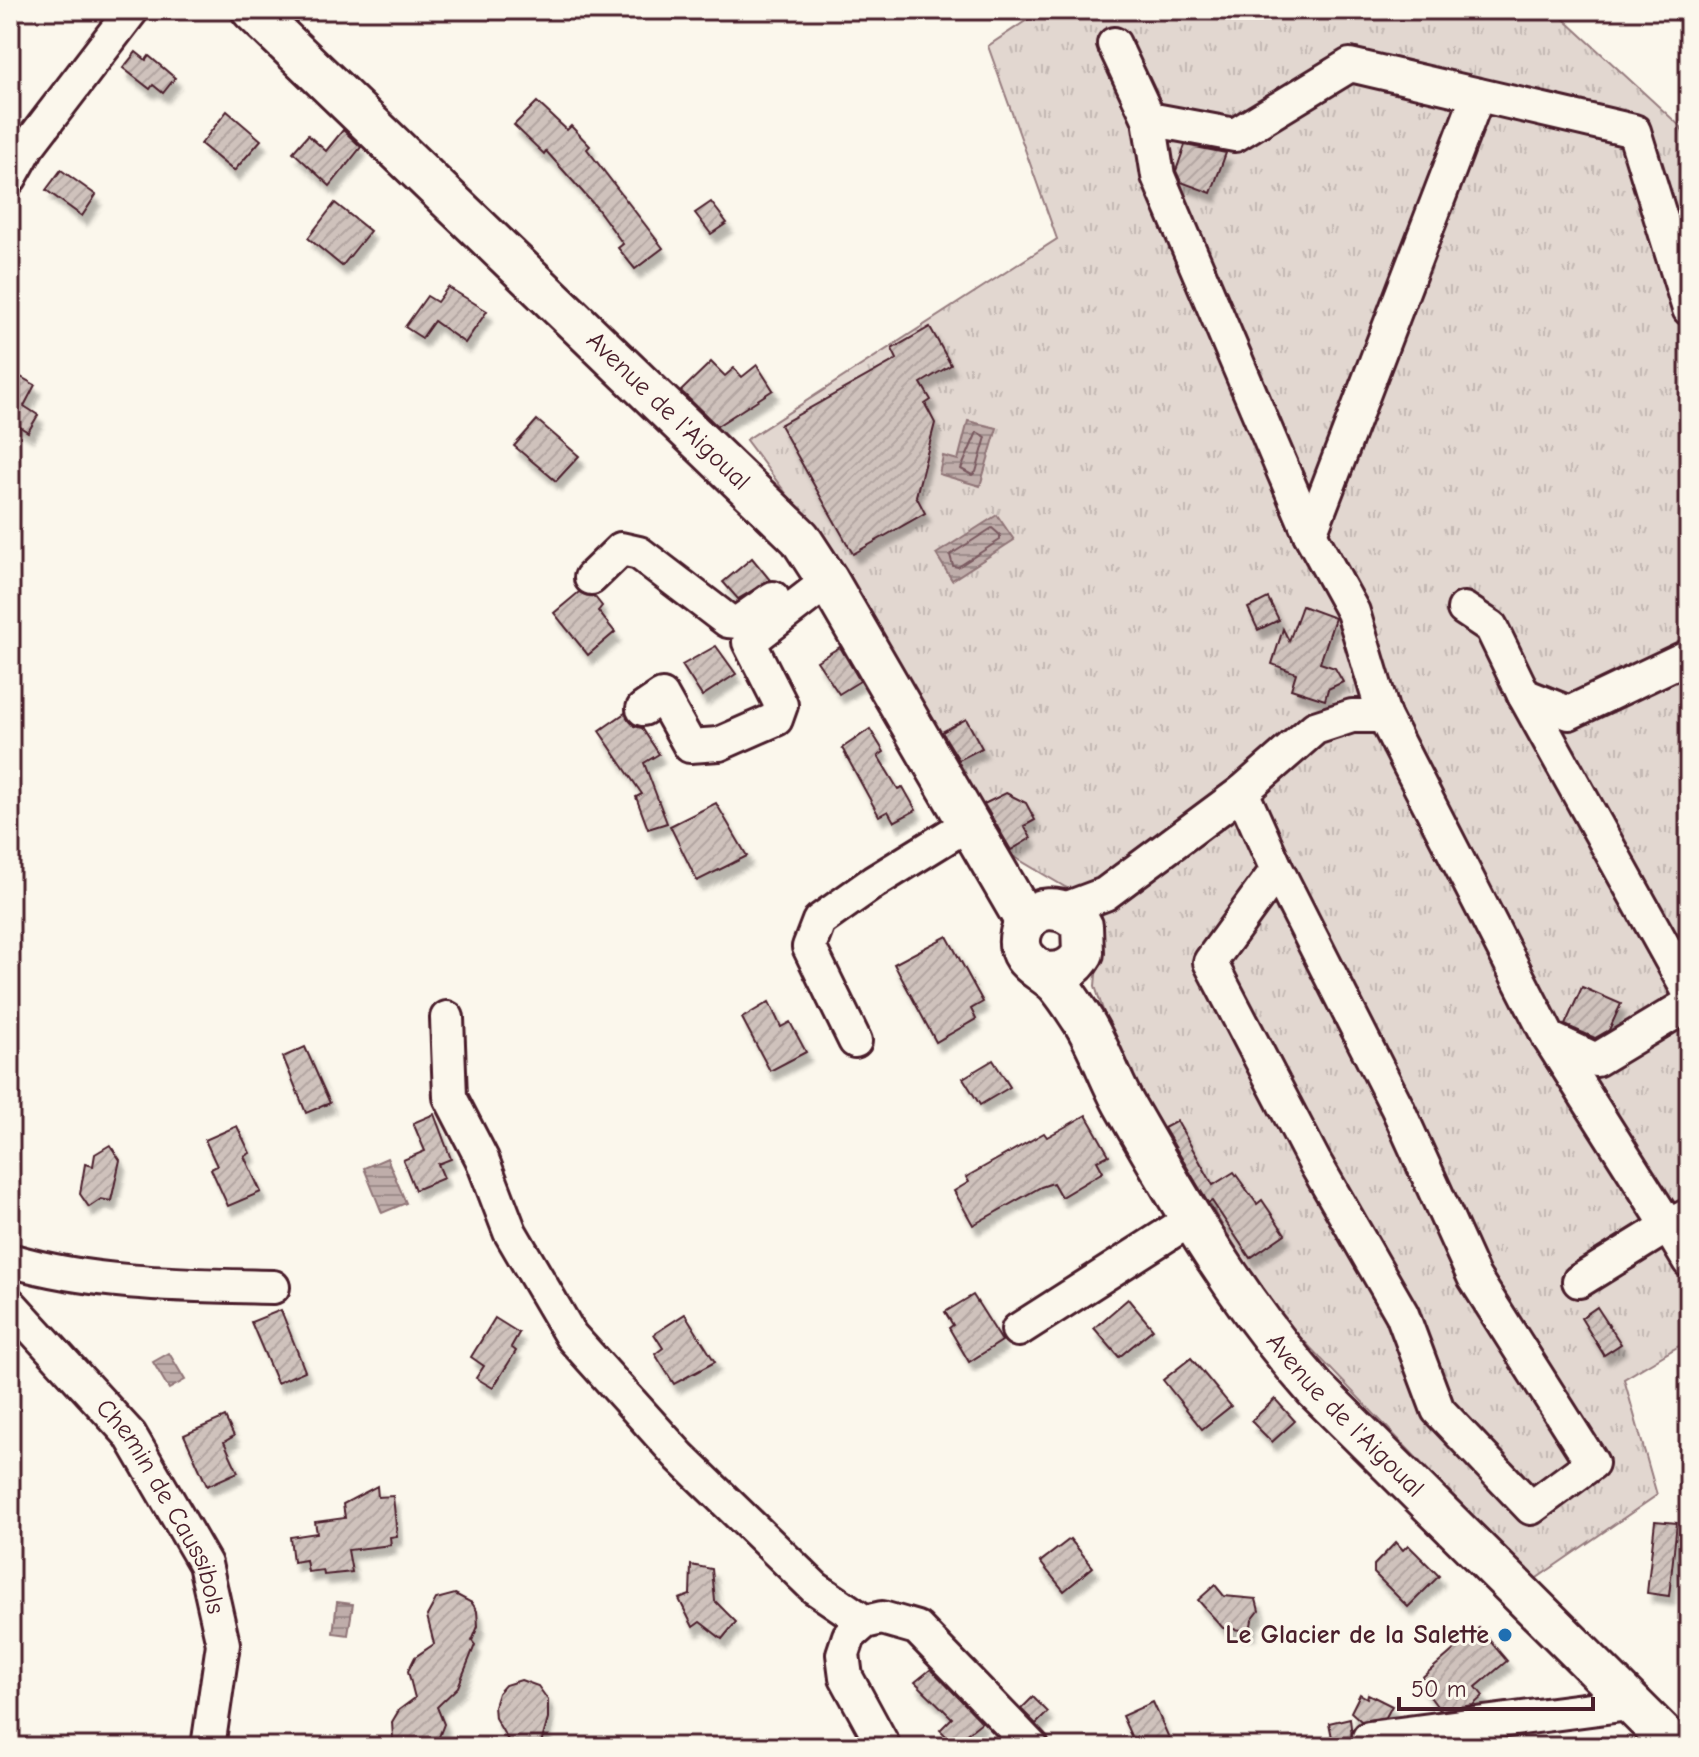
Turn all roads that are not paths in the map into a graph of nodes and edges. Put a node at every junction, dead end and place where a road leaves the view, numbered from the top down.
1 (132, 10) edge
2 (252, 10) edge
3 (1114, 44) dead end
4 (1478, 95) junction
5 (1149, 119) junction
6 (10, 178) edge
7 (1689, 309) edge
8 (1310, 534) junction
9 (823, 573) junction
10 (591, 578) dead end
11 (1464, 609) dead end
12 (1689, 656) edge
13 (1524, 695) junction
14 (643, 709) dead end
15 (1384, 716) junction
16 (1242, 792) junction
17 (968, 824) junction
18 (1277, 870) junction
19 (1057, 935) junction
20 (1689, 992) edge
21 (1689, 1004) edge
22 (447, 1018) dead end
23 (1549, 1038) junction
24 (855, 1041) dead end
25 (1190, 1220) junction
26 (1679, 1221) edge
27 (10, 1260) edge
28 (1689, 1261) edge
29 (1579, 1281) dead end
30 (273, 1287) dead end
31 (10, 1304) edge
32 (1018, 1330) dead end
33 (865, 1622) junction
34 (1629, 1704) junction
35 (1369, 1738) dead end
36 (208, 1747) edge
37 (884, 1747) edge
38 (1032, 1747) edge
39 (1675, 1747) edge

1 - 6 street
2 - 9 main road, Avenue de l'Aigoual
3 - 5 street
4 - 5 street
4 - 7 street
4 - 8 street
5 - 8 street
8 - 15 street
9 - 10 street
9 - 14 street
9 - 17 main road, Avenue de l'Aigoual
11 - 13 street
12 - 13 street
13 - 20 street
15 - 16 street
15 - 23 street
16 - 18 street
16 - 19 street
17 - 19 main road, Avenue de l'Aigoual
17 - 24 street
18 - 18 street
19 - 25 main road, Avenue de l'Aigoual
21 - 23 street
22 - 33 street
23 - 26 street
25 - 32 street
25 - 34 main road, Avenue de l'Aigoual
26 - 28 street
26 - 29 street
27 - 30 street
31 - 36 street, Chemin de Caussibols
33 - 37 street
33 - 38 street
34 - 35 street
34 - 39 main road, Avenue de l'Aigoual

